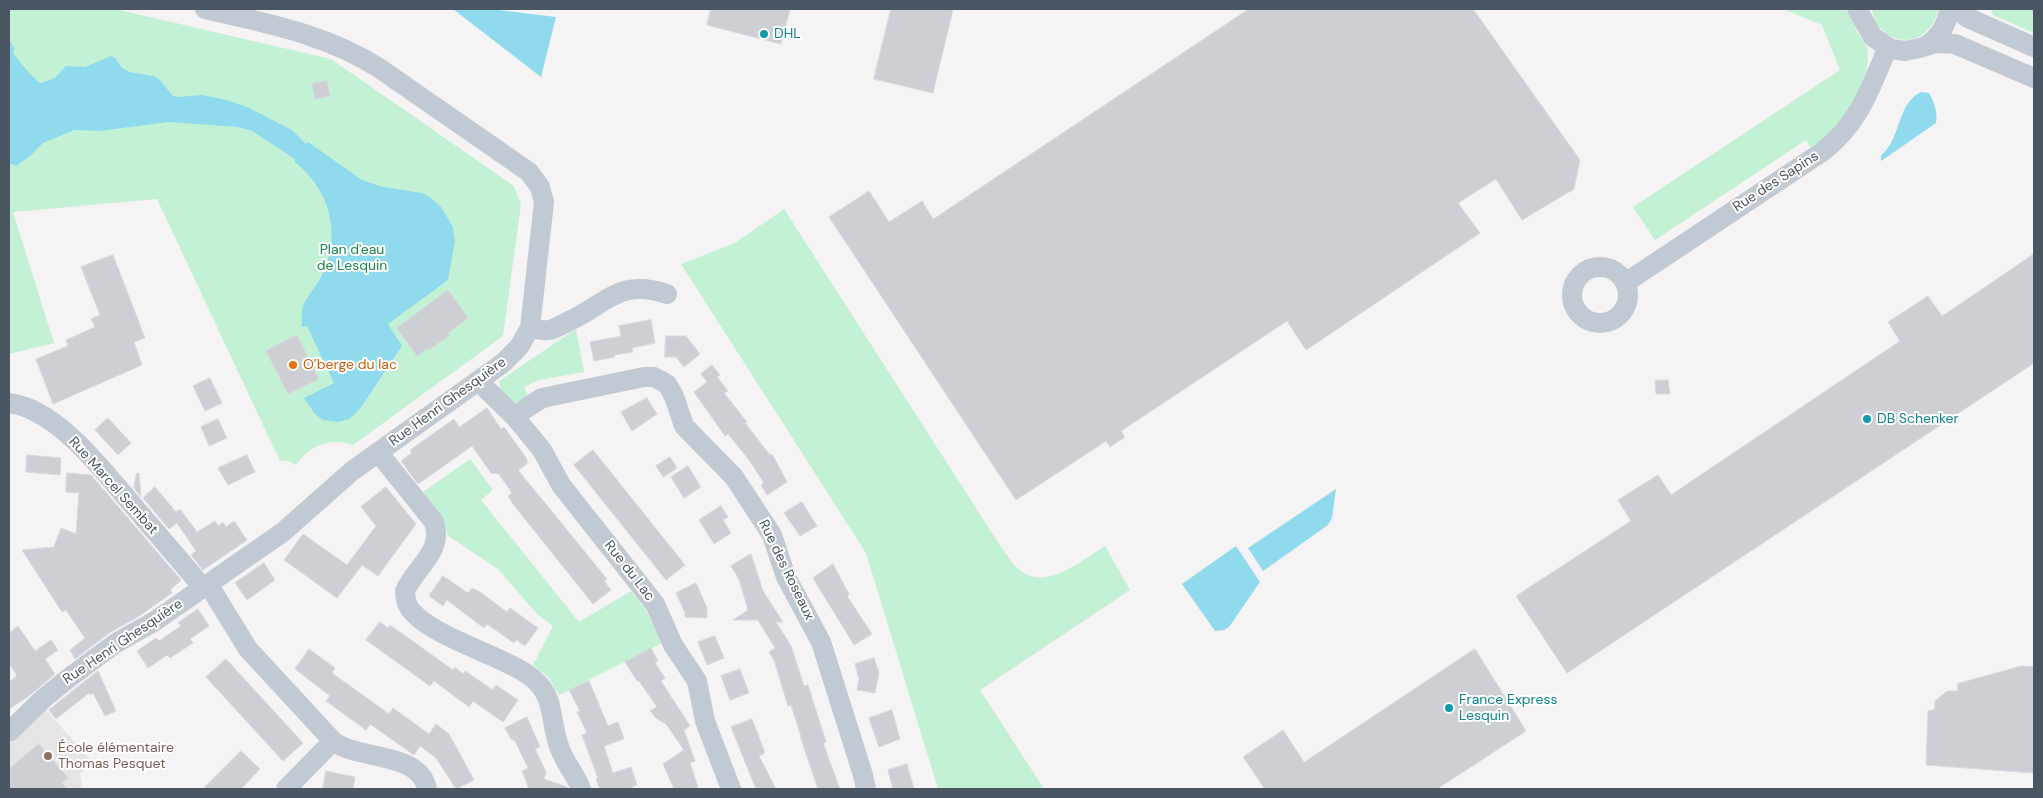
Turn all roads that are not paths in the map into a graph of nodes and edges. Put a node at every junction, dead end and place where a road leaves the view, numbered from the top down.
1 (205, 9) edge
2 (1949, 9) edge
3 (1956, 9) edge
4 (1860, 12) edge
5 (1926, 46) junction
6 (1888, 47) junction
7 (2034, 47) edge
8 (2034, 78) edge
9 (1625, 283) dead end
10 (667, 294) dead end
11 (530, 328) junction
12 (478, 381) junction
13 (9, 403) edge
14 (514, 416) junction
15 (378, 452) junction
16 (205, 586) junction
17 (9, 732) edge
18 (333, 741) junction
19 (286, 789) edge
20 (427, 789) edge
21 (581, 789) edge
22 (731, 789) edge
23 (866, 789) edge

1 - 11 street, Rue Henri Ghesquière
2 - 5 street
3 - 7 street
4 - 6 street
5 - 6 street
5 - 8 street
6 - 9 street, Rue des Sapins
10 - 11 street
11 - 12 street, Rue Henri Ghesquière
12 - 14 street, Rue du Lac
12 - 15 street, Rue Henri Ghesquière
13 - 16 street, Rue Marcel Sembat
14 - 22 street, Rue du Lac
14 - 23 street, Rue des Roseaux
15 - 16 street, Rue Henri Ghesquière
15 - 21 street
16 - 17 street, Rue Henri Ghesquière
16 - 18 street
18 - 19 street
18 - 20 street

